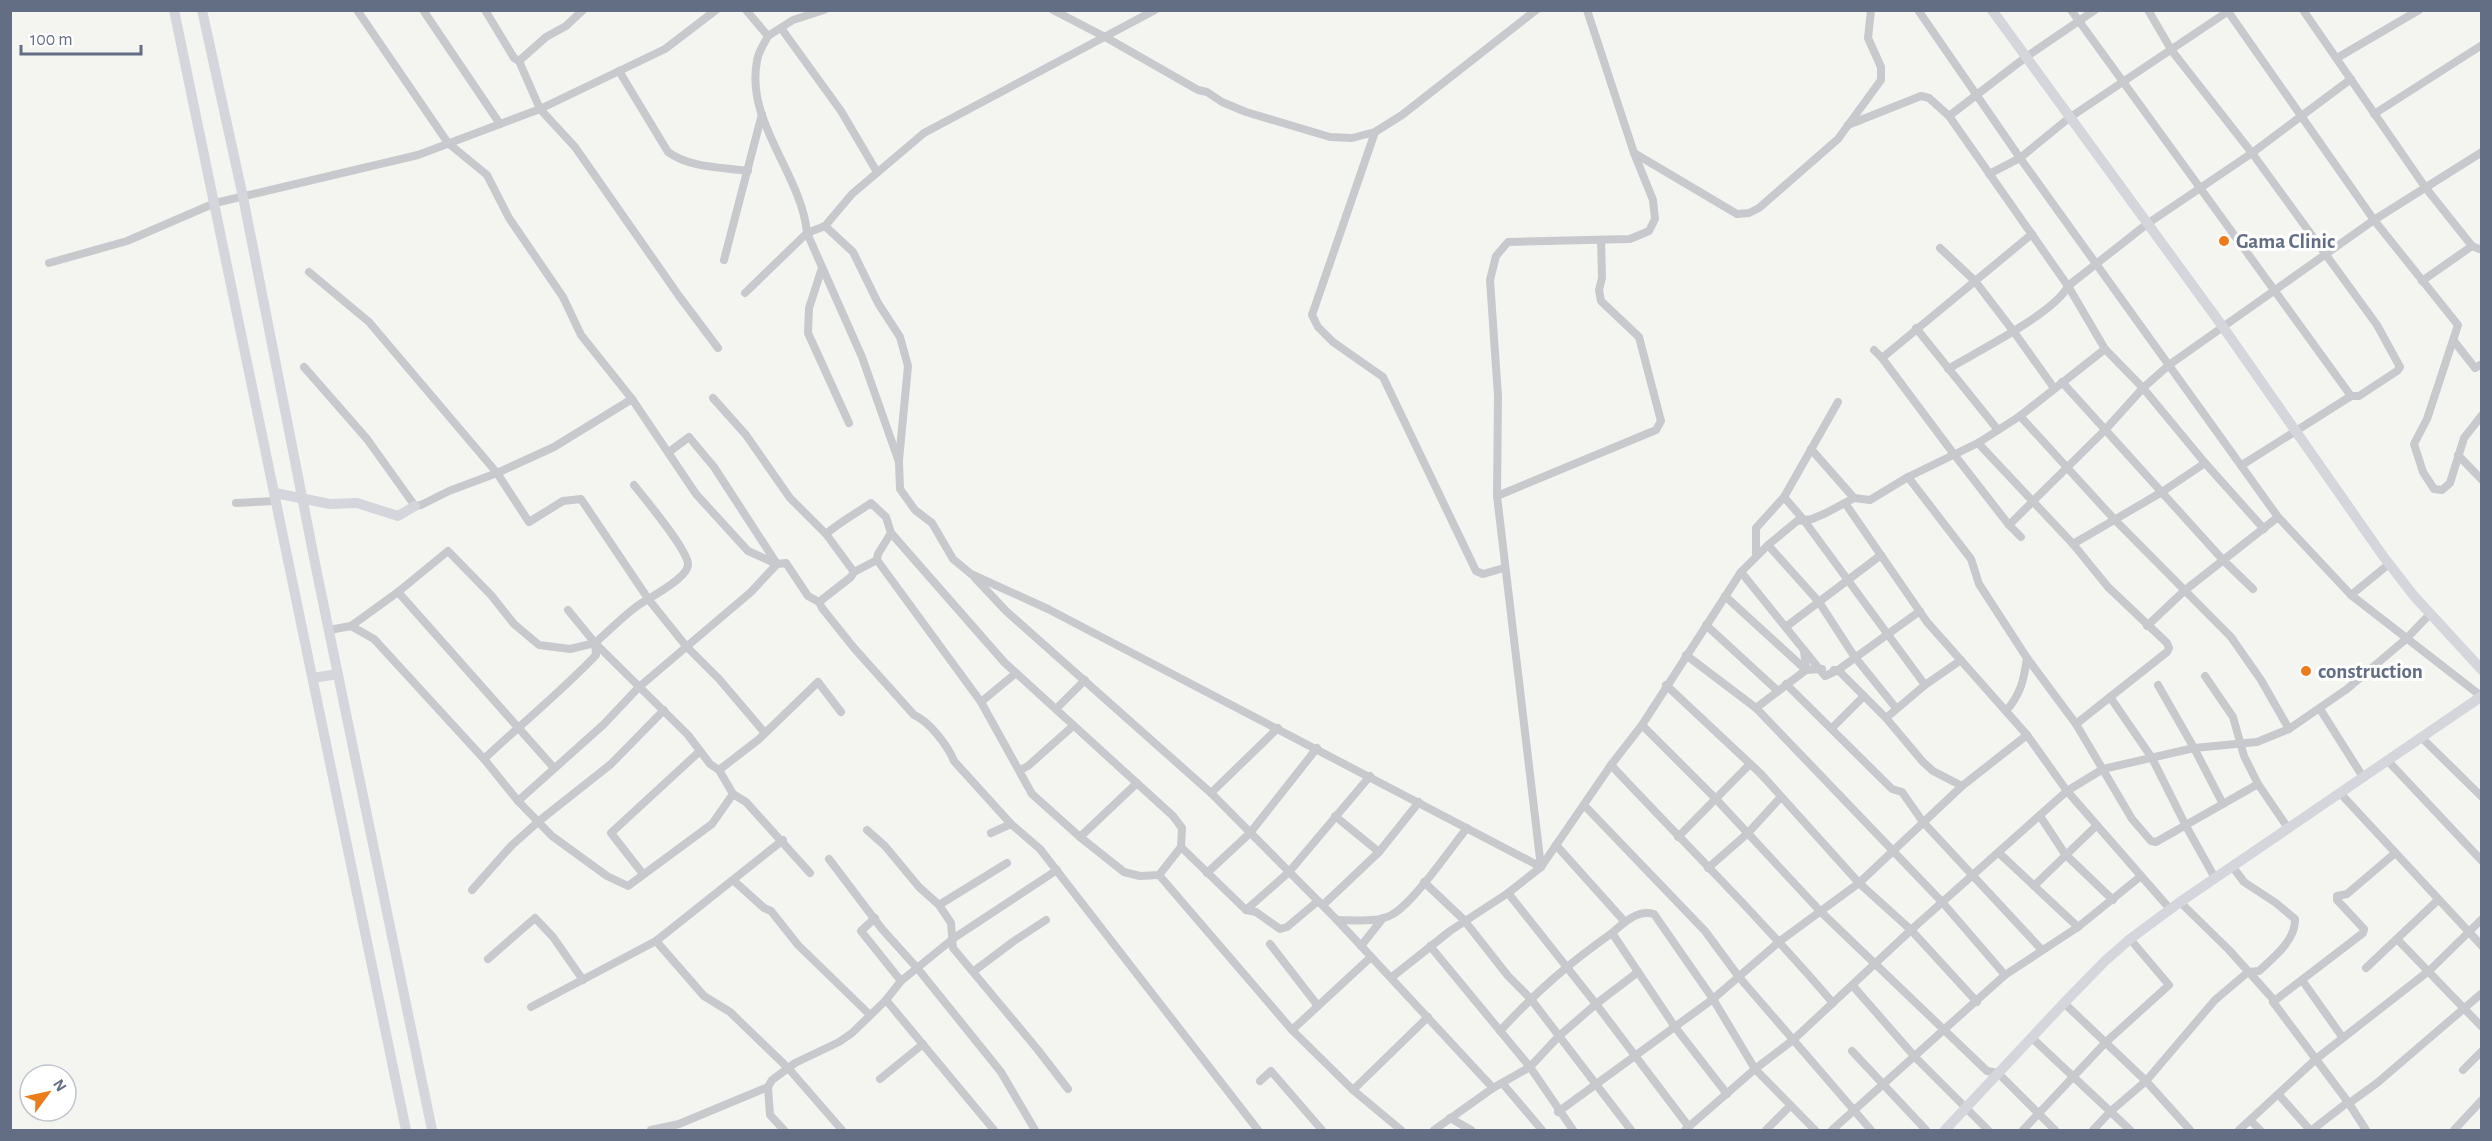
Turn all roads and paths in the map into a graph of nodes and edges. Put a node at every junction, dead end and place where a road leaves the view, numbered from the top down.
1 (174, 10) edge
2 (202, 10) edge
3 (357, 10) edge
4 (423, 10) edge
5 (485, 10) edge
6 (583, 10) edge
7 (716, 10) edge
8 (746, 10) edge
9 (824, 10) edge
10 (1053, 10) edge
11 (1155, 10) edge
12 (1536, 10) edge
13 (1587, 10) edge
14 (1871, 10) edge
15 (1918, 10) edge
16 (1992, 10) edge
17 (2071, 10) edge
18 (2095, 10) edge
19 (2148, 10) edge
20 (2303, 10) edge
21 (2418, 10) edge
22 (2229, 11) edge
23 (2078, 23) junction
24 (781, 28) junction
25 (768, 36) junction
26 (1107, 38) junction
27 (2481, 45) edge
28 (2172, 51) junction
29 (2026, 57) junction
30 (2337, 58) junction
31 (519, 61) junction
32 (619, 71) junction
33 (2351, 79) junction
34 (2122, 84) junction
35 (1978, 95) junction
36 (540, 109) junction
37 (762, 114) junction
38 (2374, 114) junction
39 (1949, 116) junction
40 (2301, 116) junction
41 (2069, 118) junction
42 (500, 124) junction
43 (1848, 124) junction
44 (1375, 132) junction
45 (448, 143) junction
46 (2481, 152) edge
47 (1634, 153) junction
48 (2252, 153) junction
49 (2020, 158) junction
50 (748, 171) junction
51 (877, 172) junction
52 (1989, 174) junction
53 (2425, 186) junction
54 (2200, 189) junction
55 (243, 197) junction
56 (215, 203) junction
57 (2374, 220) junction
58 (2147, 224) junction
59 (825, 226) junction
60 (807, 233) junction
61 (2032, 234) junction
62 (1600, 240) junction
63 (2472, 246) junction
64 (1940, 248) dead end
65 (2481, 250) edge
66 (2325, 255) junction
67 (724, 260) dead end
68 (49, 263) dead end
69 (2096, 263) junction
70 (822, 268) junction
71 (309, 272) dead end
72 (1975, 281) junction
73 (2422, 281) junction
74 (2068, 286) junction
75 (2274, 290) junction
76 (745, 293) dead end
77 (2223, 327) junction
78 (1916, 328) junction
79 (2014, 332) junction
80 (2454, 341) junction
81 (718, 348) dead end
82 (2105, 349) junction
83 (1874, 350) dead end
84 (1882, 358) junction
85 (2481, 364) edge
86 (2169, 366) junction
87 (304, 367) dead end
88 (1948, 369) junction
89 (2062, 382) junction
90 (2054, 388) junction
91 (2143, 388) junction
92 (2352, 396) junction
93 (713, 398) dead end
94 (632, 399) junction
95 (1838, 402) dead end
96 (2481, 415) edge
97 (2020, 416) junction
98 (849, 423) dead end
99 (1998, 430) junction
100 (2105, 430) junction
101 (2296, 432) junction
102 (1978, 443) junction
103 (1811, 449) junction
104 (669, 452) junction
105 (1953, 453) junction
106 (2458, 456) junction
107 (899, 462) junction
108 (2205, 463) junction
109 (2242, 465) junction
110 (2066, 468) junction
111 (497, 473) junction
112 (1908, 477) junction
113 (2481, 480) edge
114 (634, 485) dead end
115 (2162, 492) junction
116 (1497, 496) junction
117 (275, 497) junction
118 (1784, 497) junction
119 (1854, 498) junction
120 (303, 499) junction
121 (2033, 502) junction
122 (236, 503) dead end
123 (1845, 504) junction
124 (415, 506) junction
125 (2278, 517) junction
126 (1803, 519) junction
127 (2114, 519) junction
128 (2009, 525) junction
129 (2264, 529) junction
130 (891, 533) junction
131 (826, 534) junction
132 (2021, 537) dead end
133 (2073, 544) junction
134 (1768, 545) junction
135 (1881, 555) junction
136 (1756, 556) junction
137 (877, 560) junction
138 (2223, 560) junction
139 (777, 564) junction
140 (2389, 564) junction
141 (1504, 568) junction
142 (854, 572) junction
143 (1741, 572) junction
144 (971, 574) junction
145 (1848, 580) junction
146 (2253, 589) dead end
147 (2184, 591) junction
148 (398, 592) junction
149 (2351, 595) junction
150 (1725, 596) junction
151 (649, 600) junction
152 (819, 602) junction
153 (1818, 602) junction
154 (568, 610) dead end
155 (1920, 611) junction
156 (2430, 614) junction
157 (1706, 625) junction
158 (351, 626) junction
159 (1787, 626) junction
160 (2147, 626) junction
161 (329, 630) junction
162 (1888, 634) junction
163 (2406, 639) junction
164 (595, 643) junction
165 (686, 646) junction
166 (1804, 648) junction
167 (1686, 655) junction
168 (1854, 656) junction
169 (2027, 658) junction
170 (1961, 660) junction
171 (1817, 666) junction
172 (1806, 670) junction
173 (1838, 670) junction
174 (2481, 670) edge
175 (1016, 673) junction
176 (338, 674) junction
177 (2205, 676) dead end
178 (313, 678) junction
179 (1084, 680) junction
180 (1786, 684) junction
181 (1666, 685) junction
182 (1925, 685) junction
183 (2158, 685) dead end
184 (639, 687) junction
185 (1778, 691) junction
186 (1864, 696) junction
187 (2481, 696) edge
188 (2110, 697) junction
189 (981, 702) junction
190 (1756, 708) junction
191 (1056, 709) junction
192 (2320, 710) junction
193 (664, 711) junction
194 (2006, 711) junction
195 (841, 712) dead end
196 (1891, 713) junction
197 (2076, 724) junction
198 (1642, 725) junction
199 (1073, 726) junction
200 (516, 728) junction
201 (1278, 728) junction
202 (1832, 728) junction
203 (2289, 729) junction
204 (764, 732) junction
205 (2027, 735) junction
206 (2422, 738) junction
207 (2242, 744) junction
208 (1317, 748) junction
209 (2194, 748) junction
210 (700, 751) junction
211 (2152, 758) junction
212 (484, 759) junction
213 (2388, 761) junction
214 (1750, 764) junction
215 (1611, 765) junction
216 (554, 768) junction
217 (2103, 769) junction
218 (719, 770) junction
219 (1020, 770) junction
220 (1370, 776) junction
221 (2363, 777) junction
222 (1137, 783) junction
223 (2259, 784) junction
224 (1962, 786) junction
225 (2067, 791) junction
226 (1210, 793) junction
227 (2340, 793) junction
228 (733, 794) junction
229 (2481, 797) edge
230 (1715, 798) junction
231 (1780, 798) junction
232 (518, 801) junction
233 (1419, 802) junction
234 (2223, 804) junction
235 (1584, 806) junction
236 (1335, 816) junction
237 (2040, 816) junction
238 (539, 821) junction
239 (1923, 822) junction
240 (1011, 824) junction
241 (2096, 826) junction
242 (2186, 826) junction
243 (1467, 828) junction
244 (2288, 828) junction
245 (867, 830) dead end
246 (991, 833) dead end
247 (1250, 833) junction
248 (1748, 833) junction
249 (1080, 837) junction
250 (1678, 837) junction
251 (783, 840) junction
252 (1556, 845) junction
253 (1181, 846) junction
254 (1379, 852) junction
255 (1893, 853) junction
256 (1999, 853) junction
257 (2065, 854) junction
258 (2394, 854) junction
259 (829, 859) dead end
260 (2481, 861) edge
261 (1007, 863) dead end
262 (2232, 866) junction
263 (1541, 867) junction
264 (1708, 868) junction
265 (1057, 870) junction
266 (1289, 872) junction
267 (810, 873) dead end
268 (1207, 873) junction
269 (643, 874) junction
270 (1159, 874) junction
271 (1974, 876) junction
272 (2141, 876) junction
273 (2215, 878) junction
274 (734, 880) junction
275 (1424, 882) junction
276 (1859, 883) junction
277 (2034, 886) junction
278 (472, 890) dead end
279 (1508, 893) junction
280 (2114, 900) junction
281 (2438, 900) junction
282 (1320, 903) junction
283 (1943, 903) junction
284 (939, 905) junction
285 (2175, 905) junction
286 (1246, 910) junction
287 (1821, 912) junction
288 (875, 918) junction
289 (1383, 918) junction
290 (2481, 919) edge
291 (1046, 920) dead end
292 (1337, 920) junction
293 (1464, 920) junction
294 (1625, 922) junction
295 (2078, 927) junction
296 (1911, 930) junction
297 (2468, 932) junction
298 (1612, 933) junction
299 (954, 938) junction
300 (2130, 939) junction
301 (2397, 939) junction
302 (656, 941) junction
303 (1780, 941) junction
304 (1270, 945) dead end
305 (2481, 945) edge
306 (1361, 946) junction
307 (1430, 946) junction
308 (2041, 950) junction
309 (1371, 957) junction
310 (488, 960) dead end
311 (1875, 964) junction
312 (1564, 967) junction
313 (2366, 968) dead end
314 (918, 969) junction
315 (2430, 970) junction
316 (974, 971) junction
317 (1638, 972) junction
318 (2248, 972) junction
319 (2005, 975) junction
320 (1392, 977) junction
321 (1738, 977) junction
322 (583, 980) junction
323 (2302, 980) junction
324 (901, 981) junction
325 (1853, 986) junction
326 (2481, 993) edge
327 (1530, 998) junction
328 (1713, 999) junction
329 (886, 1000) junction
330 (1977, 1002) junction
331 (2273, 1002) junction
332 (1833, 1003) junction
333 (2064, 1003) junction
334 (1596, 1004) junction
335 (1318, 1006) junction
336 (531, 1007) dead end
337 (2463, 1010) junction
338 (869, 1014) junction
339 (1428, 1017) junction
340 (1675, 1027) junction
341 (2481, 1027) edge
342 (1292, 1030) junction
343 (1500, 1031) junction
344 (1946, 1031) junction
345 (1558, 1037) junction
346 (2032, 1038) junction
347 (2343, 1038) junction
348 (1793, 1040) junction
349 (2106, 1042) junction
350 (923, 1044) junction
351 (1852, 1051) dead end
352 (2481, 1051) edge
353 (1636, 1056) junction
354 (1915, 1057) junction
355 (2316, 1059) junction
356 (1530, 1067) junction
357 (789, 1069) junction
358 (1755, 1069) junction
359 (2463, 1070) dead end
360 (1998, 1073) junction
361 (2073, 1077) junction
362 (880, 1079) dead end
363 (1260, 1081) dead end
364 (2146, 1081) junction
365 (1503, 1084) junction
366 (1597, 1085) junction
367 (1883, 1085) junction
368 (768, 1087) junction
369 (1493, 1088) junction
370 (1068, 1089) dead end
371 (1353, 1090) junction
372 (1727, 1094) junction
373 (2279, 1095) junction
374 (2481, 1100) edge
375 (2348, 1103) junction
376 (1790, 1106) junction
377 (1965, 1109) junction
378 (2111, 1111) junction
379 (1558, 1112) junction
380 (1853, 1112) junction
381 (2038, 1114) junction
382 (1450, 1118) junction
383 (2251, 1121) junction
384 (1687, 1129) edge
385 (406, 1131) edge
386 (432, 1131) edge
387 (651, 1131) edge
388 (784, 1131) edge
389 (842, 1131) edge
390 (994, 1131) edge
391 (1035, 1131) edge
392 (1258, 1131) edge
393 (1322, 1131) edge
394 (1401, 1131) edge
395 (1434, 1131) edge
396 (1471, 1131) edge
397 (1542, 1131) edge
398 (1573, 1131) edge
399 (1631, 1131) edge
400 (1766, 1131) edge
401 (1815, 1131) edge
402 (1833, 1131) edge
403 (1871, 1131) edge
404 (1926, 1131) edge
405 (1946, 1131) edge
406 (1988, 1131) edge
407 (2023, 1131) edge
408 (2055, 1131) edge
409 (2093, 1131) edge
410 (2130, 1131) edge
411 (2190, 1131) edge
412 (2239, 1131) edge
413 (2260, 1131) edge
414 (2311, 1131) edge
415 (2366, 1131) edge
416 (2454, 1131) edge

1 - 56 street
2 - 55 street
3 - 45 street
4 - 42 street
5 - 31 street
6 - 31 street
7 - 32 street
8 - 25 street
9 - 24 street
10 - 26 street
11 - 26 street
12 - 44 street
13 - 47 street
14 - 43 street
15 - 35 street
16 - 29 street
17 - 23 street
18 - 23 street
19 - 28 street
20 - 30 street
21 - 30 street
22 - 28 street
22 - 40 street
23 - 29 street
23 - 34 street
24 - 25 street
24 - 51 street
25 - 37 street
26 - 44 street
26 - 51 street
27 - 38 street
28 - 34 street
28 - 48 street
29 - 35 street
29 - 41 street
30 - 33 street
31 - 36 street
32 - 36 street
32 - 50 street
33 - 38 street
33 - 40 street
34 - 41 street
34 - 54 street
35 - 39 street
35 - 49 street
36 - 42 street
36 - 81 street
37 - 50 street
37 - 60 street
38 - 53 street
39 - 43 street
39 - 52 street
40 - 48 street
40 - 57 street
41 - 49 street
41 - 58 street
42 - 45 street
43 - 47 street
44 - 141 street
45 - 55 street
45 - 94 street
46 - 53 street
47 - 62 street
48 - 54 street
48 - 66 street
49 - 52 street
49 - 69 street
50 - 67 street
51 - 59 street
52 - 61 street
53 - 57 street
53 - 63 street
54 - 58 street
54 - 75 street
55 - 56 street
55 - 120 street
56 - 68 street
56 - 117 street
57 - 66 street
57 - 73 street
58 - 69 street
58 - 77 street
59 - 60 street
59 - 107 street
60 - 70 street
60 - 76 street
61 - 72 street
61 - 74 street
62 - 116 street
62 - 116 street
63 - 65 street
63 - 73 street
64 - 72 street
66 - 75 street
66 - 92 street
69 - 74 street
69 - 86 street
70 - 98 street
70 - 107 street
71 - 111 street
72 - 78 street
72 - 79 street
73 - 80 street
74 - 79 street
74 - 82 street
75 - 77 street
75 - 92 street
77 - 86 street
77 - 101 street
78 - 84 street
78 - 88 street
79 - 88 street
79 - 90 street
80 - 85 street
80 - 106 street
82 - 89 street
82 - 91 street
83 - 84 street
84 - 105 street
86 - 91 street
86 - 109 street
87 - 124 street
88 - 99 street
89 - 90 street
89 - 100 street
90 - 97 street
91 - 100 street
91 - 108 street
92 - 101 street
93 - 131 street
94 - 104 street
94 - 111 street
95 - 103 street
96 - 106 street
97 - 99 street
97 - 110 street
99 - 102 street
100 - 110 street
100 - 115 street
101 - 109 street
101 - 140 street
102 - 105 street
102 - 121 street
103 - 118 street
103 - 119 street
104 - 139 street
104 - 139 street
105 - 112 street
105 - 128 street
106 - 113 street
107 - 144 street
108 - 115 street
108 - 129 street
109 - 125 street
110 - 121 street
110 - 127 street
111 - 124 street
111 - 151 street
112 - 119 street
112 - 169 street
114 - 151 street
115 - 127 street
115 - 138 street
116 - 141 street
117 - 120 street
117 - 122 street
117 - 178 street
118 - 126 street
118 - 136 street
119 - 123 street
120 - 124 street
120 - 161 street
121 - 128 street
121 - 133 street
123 - 126 street
123 - 135 street
125 - 129 street
125 - 149 street
126 - 134 street
126 - 145 street
127 - 133 street
127 - 147 street
128 - 132 street
129 - 138 street
130 - 131 street
130 - 137 street
130 - 175 street
131 - 142 street
133 - 160 street
134 - 136 street
134 - 153 street
135 - 145 street
135 - 155 street
136 - 143 street
137 - 142 street
137 - 189 street
138 - 146 street
138 - 147 street
139 - 152 street
139 - 165 street
140 - 149 street
140 - 156 street
141 - 263 street
142 - 152 street
143 - 150 street
143 - 159 street
144 - 179 street
144 - 201 street
145 - 153 street
145 - 162 street
147 - 160 street
147 - 203 street
148 - 158 street
148 - 164 street
148 - 200 street
149 - 163 street
150 - 157 street
150 - 172 street
151 - 164 street
151 - 165 street
152 - 240 street
153 - 159 street
153 - 168 street
154 - 164 street
155 - 162 street
155 - 170 street
156 - 163 street
156 - 174 street
157 - 167 street
157 - 185 street
158 - 161 street
158 - 212 street
159 - 166 street
160 - 188 street
161 - 176 street
162 - 168 street
162 - 182 street
163 - 187 street
163 - 192 street
164 - 184 street
164 - 200 street
165 - 184 street
165 - 204 street
166 - 171 street
166 - 172 street
167 - 181 street
167 - 190 street
168 - 173 street
168 - 196 street
169 - 194 street
169 - 197 street
170 - 182 street
170 - 194 street
171 - 172 street
171 - 173 street
172 - 180 street
173 - 186 street
175 - 189 street
175 - 191 street
176 - 178 street
176 - 386 street
177 - 207 street
178 - 385 street
179 - 191 street
179 - 226 street
180 - 185 street
180 - 202 street
181 - 198 street
181 - 214 street
182 - 196 street
183 - 209 street
184 - 193 street
184 - 216 street
185 - 190 street
186 - 196 street
186 - 202 street
187 - 206 street
188 - 197 street
188 - 211 street
189 - 219 street
190 - 255 street
191 - 199 street
192 - 203 street
192 - 221 street
193 - 210 street
193 - 238 street
194 - 205 street
195 - 204 street
196 - 224 street
197 - 217 street
198 - 215 street
198 - 230 street
199 - 219 street
199 - 222 street
200 - 212 street
200 - 216 street
201 - 208 street
201 - 226 street
202 - 239 street
203 - 207 street
204 - 218 street
205 - 224 street
205 - 225 street
206 - 213 street
206 - 229 street
207 - 209 street
207 - 223 street
208 - 220 street
208 - 247 street
209 - 211 street
209 - 234 street
210 - 218 street
210 - 269 street
211 - 217 street
211 - 242 street
212 - 232 street
213 - 221 street
213 - 260 street
214 - 230 street
214 - 231 street
215 - 235 street
215 - 250 street
216 - 232 street
217 - 225 street
217 - 242 street
218 - 228 street
219 - 249 street
220 - 233 street
220 - 236 street
221 - 227 street
222 - 249 street
222 - 253 street
223 - 234 street
223 - 244 street
224 - 239 street
225 - 237 street
225 - 241 street
226 - 247 street
227 - 244 street
227 - 258 street
228 - 251 street
228 - 269 street
230 - 248 street
230 - 250 street
231 - 248 street
231 - 276 street
232 - 238 street
233 - 243 street
233 - 254 street
234 - 242 street
235 - 252 street
235 - 321 street
236 - 254 street
236 - 266 street
237 - 256 street
237 - 257 street
238 - 269 street
238 - 278 street
239 - 255 street
239 - 271 street
240 - 246 street
240 - 265 street
241 - 257 street
241 - 272 street
242 - 273 street
243 - 263 street
243 - 275 street
244 - 262 street
245 - 284 street
247 - 266 street
247 - 268 street
248 - 264 street
248 - 287 street
249 - 270 street
250 - 264 street
251 - 267 street
251 - 274 street
252 - 263 street
252 - 294 street
253 - 268 street
253 - 270 street
254 - 282 street
255 - 276 street
255 - 283 street
256 - 271 street
256 - 277 street
257 - 277 street
257 - 280 street
258 - 281 street
258 - 323 street
259 - 288 street
261 - 284 street
262 - 273 street
262 - 318 street
263 - 279 street
264 - 303 street
265 - 299 street
265 - 392 street
266 - 282 street
266 - 286 street
268 - 286 street
270 - 342 street
271 - 283 street
271 - 308 street
272 - 280 street
272 - 285 street
273 - 285 street
274 - 302 street
274 - 338 street
275 - 289 street
275 - 293 street
276 - 287 street
276 - 296 street
277 - 295 street
279 - 293 street
279 - 312 street
280 - 295 street
281 - 297 street
281 - 301 street
282 - 286 street
282 - 292 street
283 - 296 street
283 - 319 street
284 - 299 street
285 - 300 street
285 - 318 street
287 - 303 street
287 - 311 street
288 - 314 street
288 - 324 street
289 - 292 street
289 - 306 street
290 - 297 street
291 - 316 street
292 - 306 street
293 - 307 street
293 - 327 street
294 - 298 street
294 - 328 street
295 - 308 street
296 - 311 street
296 - 330 street
297 - 305 street
297 - 315 street
298 - 312 street
298 - 317 street
299 - 314 street
299 - 316 street
300 - 333 street
300 - 349 street
301 - 313 street
301 - 315 street
302 - 322 street
302 - 357 street
303 - 321 street
303 - 332 street
304 - 335 street
306 - 309 street
307 - 320 street
307 - 343 street
308 - 319 street
309 - 320 street
309 - 335 street
310 - 322 street
311 - 325 street
311 - 344 street
312 - 327 street
312 - 334 street
314 - 324 street
314 - 391 street
315 - 337 street
315 - 347 street
316 - 370 street
317 - 334 street
317 - 340 street
318 - 331 street
318 - 364 street
319 - 330 street
320 - 339 street
321 - 328 street
321 - 348 street
322 - 336 street
323 - 331 street
323 - 347 street
324 - 329 street
325 - 332 street
325 - 354 street
326 - 337 street
327 - 343 street
327 - 345 street
328 - 340 street
328 - 358 street
329 - 338 street
329 - 350 street
330 - 344 street
331 - 355 street
332 - 348 street
333 - 346 street
333 - 349 street
334 - 345 street
334 - 353 street
335 - 342 street
337 - 341 street
337 - 375 street
338 - 357 street
339 - 369 street
339 - 371 street
340 - 353 street
340 - 372 street
342 - 371 street
343 - 356 street
344 - 354 street
344 - 360 street
345 - 356 street
345 - 366 street
346 - 360 street
346 - 361 street
347 - 355 street
348 - 358 street
348 - 380 street
349 - 361 street
349 - 364 street
350 - 362 street
350 - 390 street
351 - 367 street
352 - 359 street
353 - 366 street
353 - 384 street
354 - 367 street
354 - 377 street
355 - 373 street
355 - 375 street
356 - 365 street
356 - 379 street
357 - 368 street
357 - 389 street
358 - 372 street
358 - 376 street
360 - 377 street
360 - 381 street
361 - 378 street
361 - 381 street
363 - 393 street
364 - 378 street
364 - 411 street
365 - 369 street
365 - 397 street
366 - 379 street
366 - 399 street
367 - 380 street
367 - 404 street
368 - 387 street
368 - 388 street
369 - 382 street
371 - 394 street
372 - 384 street
373 - 383 street
373 - 414 street
374 - 416 street
375 - 414 street
375 - 415 street
376 - 400 street
376 - 401 street
377 - 405 street
377 - 406 street
378 - 409 street
378 - 410 street
379 - 398 street
380 - 402 street
380 - 403 street
381 - 407 street
381 - 408 street
382 - 395 street
382 - 396 street
383 - 412 street
383 - 413 street

